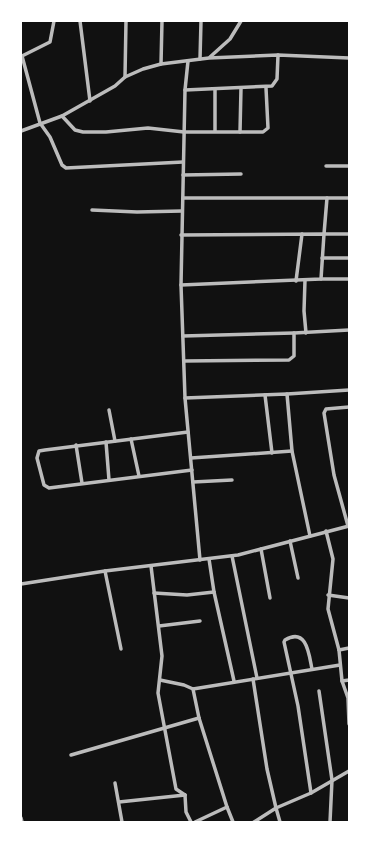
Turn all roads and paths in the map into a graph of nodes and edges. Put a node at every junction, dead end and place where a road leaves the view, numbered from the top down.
1 (54, 21) edge
2 (80, 21) edge
3 (126, 21) edge
4 (162, 21) edge
5 (201, 21) edge
6 (241, 21) edge
7 (22, 55) edge
8 (278, 56) junction
9 (209, 58) junction
10 (349, 58) edge
11 (200, 59) junction
12 (188, 62) junction
13 (161, 64) junction
14 (125, 77) junction
15 (241, 88) junction
16 (266, 88) junction
17 (215, 89) junction
18 (185, 90) junction
19 (90, 101) junction
20 (62, 116) junction
21 (40, 124) junction
22 (21, 131) edge
23 (215, 131) junction
24 (184, 132) junction
25 (240, 132) junction
26 (183, 162) junction
27 (326, 166) dead end
28 (349, 166) edge
29 (241, 174) dead end
30 (183, 175) junction
31 (183, 198) junction
32 (327, 198) junction
33 (349, 198) edge
34 (92, 210) dead end
35 (182, 211) junction
36 (302, 234) junction
37 (324, 234) junction
38 (349, 234) edge
39 (181, 235) junction
40 (322, 258) junction
41 (349, 258) edge
42 (321, 279) junction
43 (349, 279) edge
44 (305, 280) junction
45 (296, 281) junction
46 (181, 285) junction
47 (349, 330) edge
48 (294, 333) junction
49 (306, 333) junction
50 (183, 336) junction
51 (184, 361) junction
52 (349, 390) edge
53 (287, 394) junction
54 (265, 395) junction
55 (185, 398) junction
56 (349, 408) edge
57 (109, 410) dead end
58 (188, 432) junction
59 (131, 439) junction
60 (115, 441) junction
61 (106, 442) junction
62 (76, 445) junction
63 (292, 451) junction
64 (272, 452) junction
65 (190, 458) junction
66 (192, 470) junction
67 (139, 476) junction
68 (109, 480) junction
69 (232, 480) dead end
70 (193, 482) junction
71 (82, 483) junction
72 (348, 526) edge
73 (326, 531) junction
74 (310, 536) junction
75 (290, 541) junction
76 (261, 550) junction
77 (232, 556) junction
78 (209, 559) junction
79 (200, 560) junction
80 (151, 566) junction
81 (105, 571) junction
82 (298, 578) dead end
83 (21, 584) edge
84 (214, 592) junction
85 (154, 593) junction
86 (328, 595) junction
87 (270, 598) dead end
88 (349, 598) edge
89 (200, 621) dead end
90 (159, 626) junction
91 (349, 648) edge
92 (121, 649) dead end
93 (339, 650) junction
94 (340, 665) junction
95 (312, 669) junction
96 (291, 673) junction
97 (255, 678) junction
98 (160, 680) junction
99 (349, 680) edge
100 (234, 681) junction
101 (342, 681) junction
102 (193, 689) junction
103 (319, 691) dead end
104 (199, 718) junction
105 (349, 724) edge
106 (165, 727) junction
107 (71, 755) dead end
108 (349, 771) edge
109 (332, 780) junction
110 (115, 783) dead end
111 (311, 793) junction
112 (185, 795) junction
113 (119, 802) junction
114 (226, 807) junction
115 (276, 808) junction
116 (21, 818) edge
117 (22, 822) edge
118 (122, 822) edge
119 (191, 822) edge
120 (195, 822) edge
121 (233, 822) edge
122 (254, 822) edge
123 (280, 822) edge
124 (330, 822) edge

1 - 7 street
2 - 19 street
3 - 14 street
4 - 13 street
5 - 11 street
6 - 9 street
7 - 21 street
8 - 9 street
8 - 10 street
8 - 16 street
9 - 11 street
11 - 12 street
12 - 13 street
12 - 18 street
13 - 14 street
14 - 19 street
15 - 16 street
15 - 17 street
15 - 25 street
16 - 25 street
17 - 18 street
17 - 23 street
18 - 24 street
19 - 20 street
20 - 21 street
20 - 24 street
21 - 22 street
21 - 26 street
23 - 24 street
23 - 25 street
24 - 26 street
26 - 30 street
27 - 28 street
29 - 30 street
30 - 31 street
31 - 32 street
31 - 35 street
32 - 33 street
32 - 37 street
34 - 35 street
35 - 39 street
36 - 37 street
36 - 39 street
36 - 45 street
37 - 38 street
37 - 40 street
39 - 46 street
40 - 41 street
40 - 42 street
42 - 43 street
42 - 44 street
44 - 45 street
44 - 49 street
45 - 46 street
46 - 50 street
47 - 49 street
48 - 49 street
48 - 50 street
48 - 51 street
50 - 51 street
51 - 55 street
52 - 53 street
53 - 54 street
53 - 63 street
54 - 55 street
54 - 64 street
55 - 58 street
56 - 72 street
57 - 60 street
58 - 59 street
58 - 65 street
59 - 60 street
59 - 67 street
60 - 61 street
61 - 62 street
61 - 68 street
62 - 71 street
62 - 71 street
63 - 64 street
63 - 74 street
64 - 65 street
65 - 66 street
66 - 67 street
66 - 70 street
67 - 68 street
68 - 71 street
69 - 70 street
70 - 79 street
72 - 73 street
73 - 74 street
73 - 86 street
74 - 75 street
75 - 76 street
75 - 82 street
76 - 77 street
76 - 87 street
77 - 78 street
77 - 97 street
78 - 79 street
78 - 84 street
79 - 80 street
80 - 81 street
80 - 85 street
81 - 83 street
81 - 92 street
84 - 85 street
84 - 100 street
85 - 90 street
86 - 88 street
86 - 93 street
89 - 90 street
90 - 98 street
91 - 93 street
93 - 94 street
94 - 95 street
94 - 101 street
95 - 96 street
95 - 96 street
96 - 97 street
96 - 111 street
97 - 100 street
97 - 115 street
98 - 102 street
98 - 106 street
99 - 101 street
100 - 102 street
101 - 105 street
102 - 104 street
103 - 109 street
104 - 106 street
104 - 114 street
106 - 107 street
106 - 112 street
108 - 109 street
109 - 111 street
109 - 124 street
110 - 113 street
111 - 115 street
112 - 113 street
112 - 119 street
113 - 118 street
114 - 120 street
114 - 121 street
115 - 122 street
115 - 123 street
116 - 117 street

